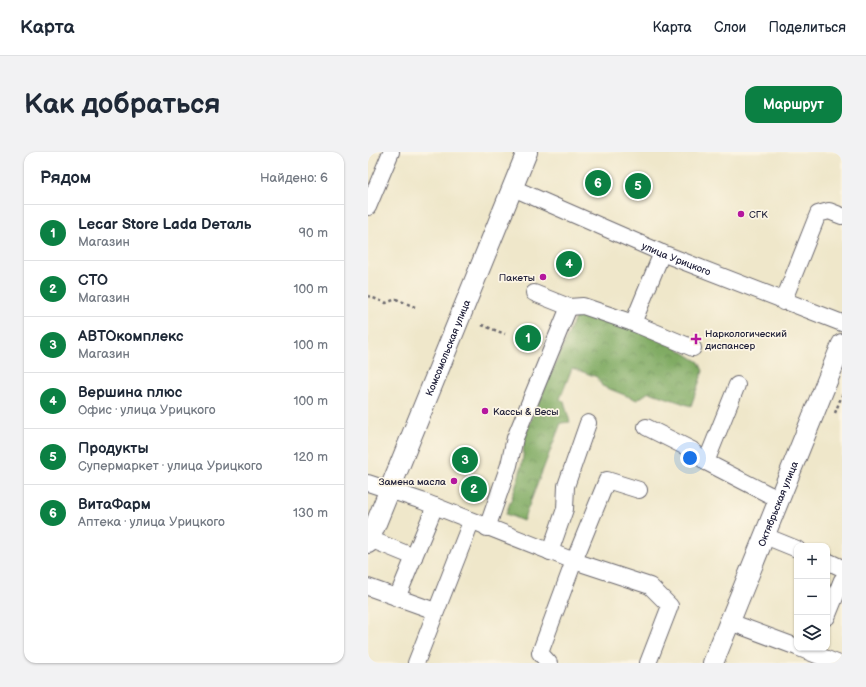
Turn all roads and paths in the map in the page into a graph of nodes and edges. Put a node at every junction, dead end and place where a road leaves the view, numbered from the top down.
1 (391, 152) edge
2 (527, 152) edge
3 (513, 188) junction
4 (368, 207) edge
5 (842, 216) edge
6 (662, 253) junction
7 (534, 294) dead end
8 (368, 296) edge
9 (783, 302) junction
10 (415, 307) dead end
11 (569, 307) junction
12 (633, 323) junction
13 (842, 324) edge
14 (482, 325) dead end
15 (505, 334) dead end
16 (842, 344) edge
17 (693, 348) dead end
18 (737, 386) dead end
19 (588, 422) dead end
20 (646, 427) dead end
21 (706, 462) junction
22 (368, 483) edge
23 (389, 490) junction
24 (639, 490) dead end
25 (780, 498) junction
26 (435, 506) junction
27 (471, 522) junction
28 (487, 528) junction
29 (765, 536) junction
30 (369, 541) edge
31 (794, 547) edge
32 (550, 552) junction
33 (414, 557) junction
34 (574, 561) junction
35 (830, 562) edge
36 (842, 568) edge
37 (842, 580) edge
38 (368, 587) edge
39 (397, 598) junction
40 (436, 611) junction
41 (828, 615) edge
42 (730, 622) junction
43 (794, 646) edge
44 (804, 651) edge
45 (820, 660) edge
46 (416, 663) edge
47 (549, 663) edge
48 (648, 663) edge
49 (713, 663) edge
50 (837, 663) edge

1 - 4 street
2 - 3 main road, Комсомольская улица
3 - 6 street, улица Урицкого
3 - 23 main road, Комсомольская улица
5 - 9 street
6 - 9 street, улица Урицкого
6 - 12 street
7 - 11 street
8 - 10 path
9 - 13 street, улица Урицкого
11 - 12 street
11 - 28 street
12 - 17 street
14 - 15 path
16 - 25 main road, Октябрьская улица
18 - 21 street
19 - 32 street
20 - 21 street
21 - 25 street
22 - 23 street
23 - 26 street
23 - 30 main road, Комсомольская улица
24 - 34 street
25 - 29 main road, Октябрьская улица
26 - 27 street
26 - 33 street
27 - 28 street
27 - 40 street
28 - 32 street
29 - 31 street
29 - 42 main road, Октябрьская улица
30 - 33 street
32 - 34 street
33 - 39 street
34 - 47 street
34 - 48 street
35 - 36 street
37 - 41 street
38 - 39 street
39 - 40 street
40 - 46 street
42 - 43 street
42 - 49 main road, Октябрьская улица
44 - 45 street
45 - 50 street

